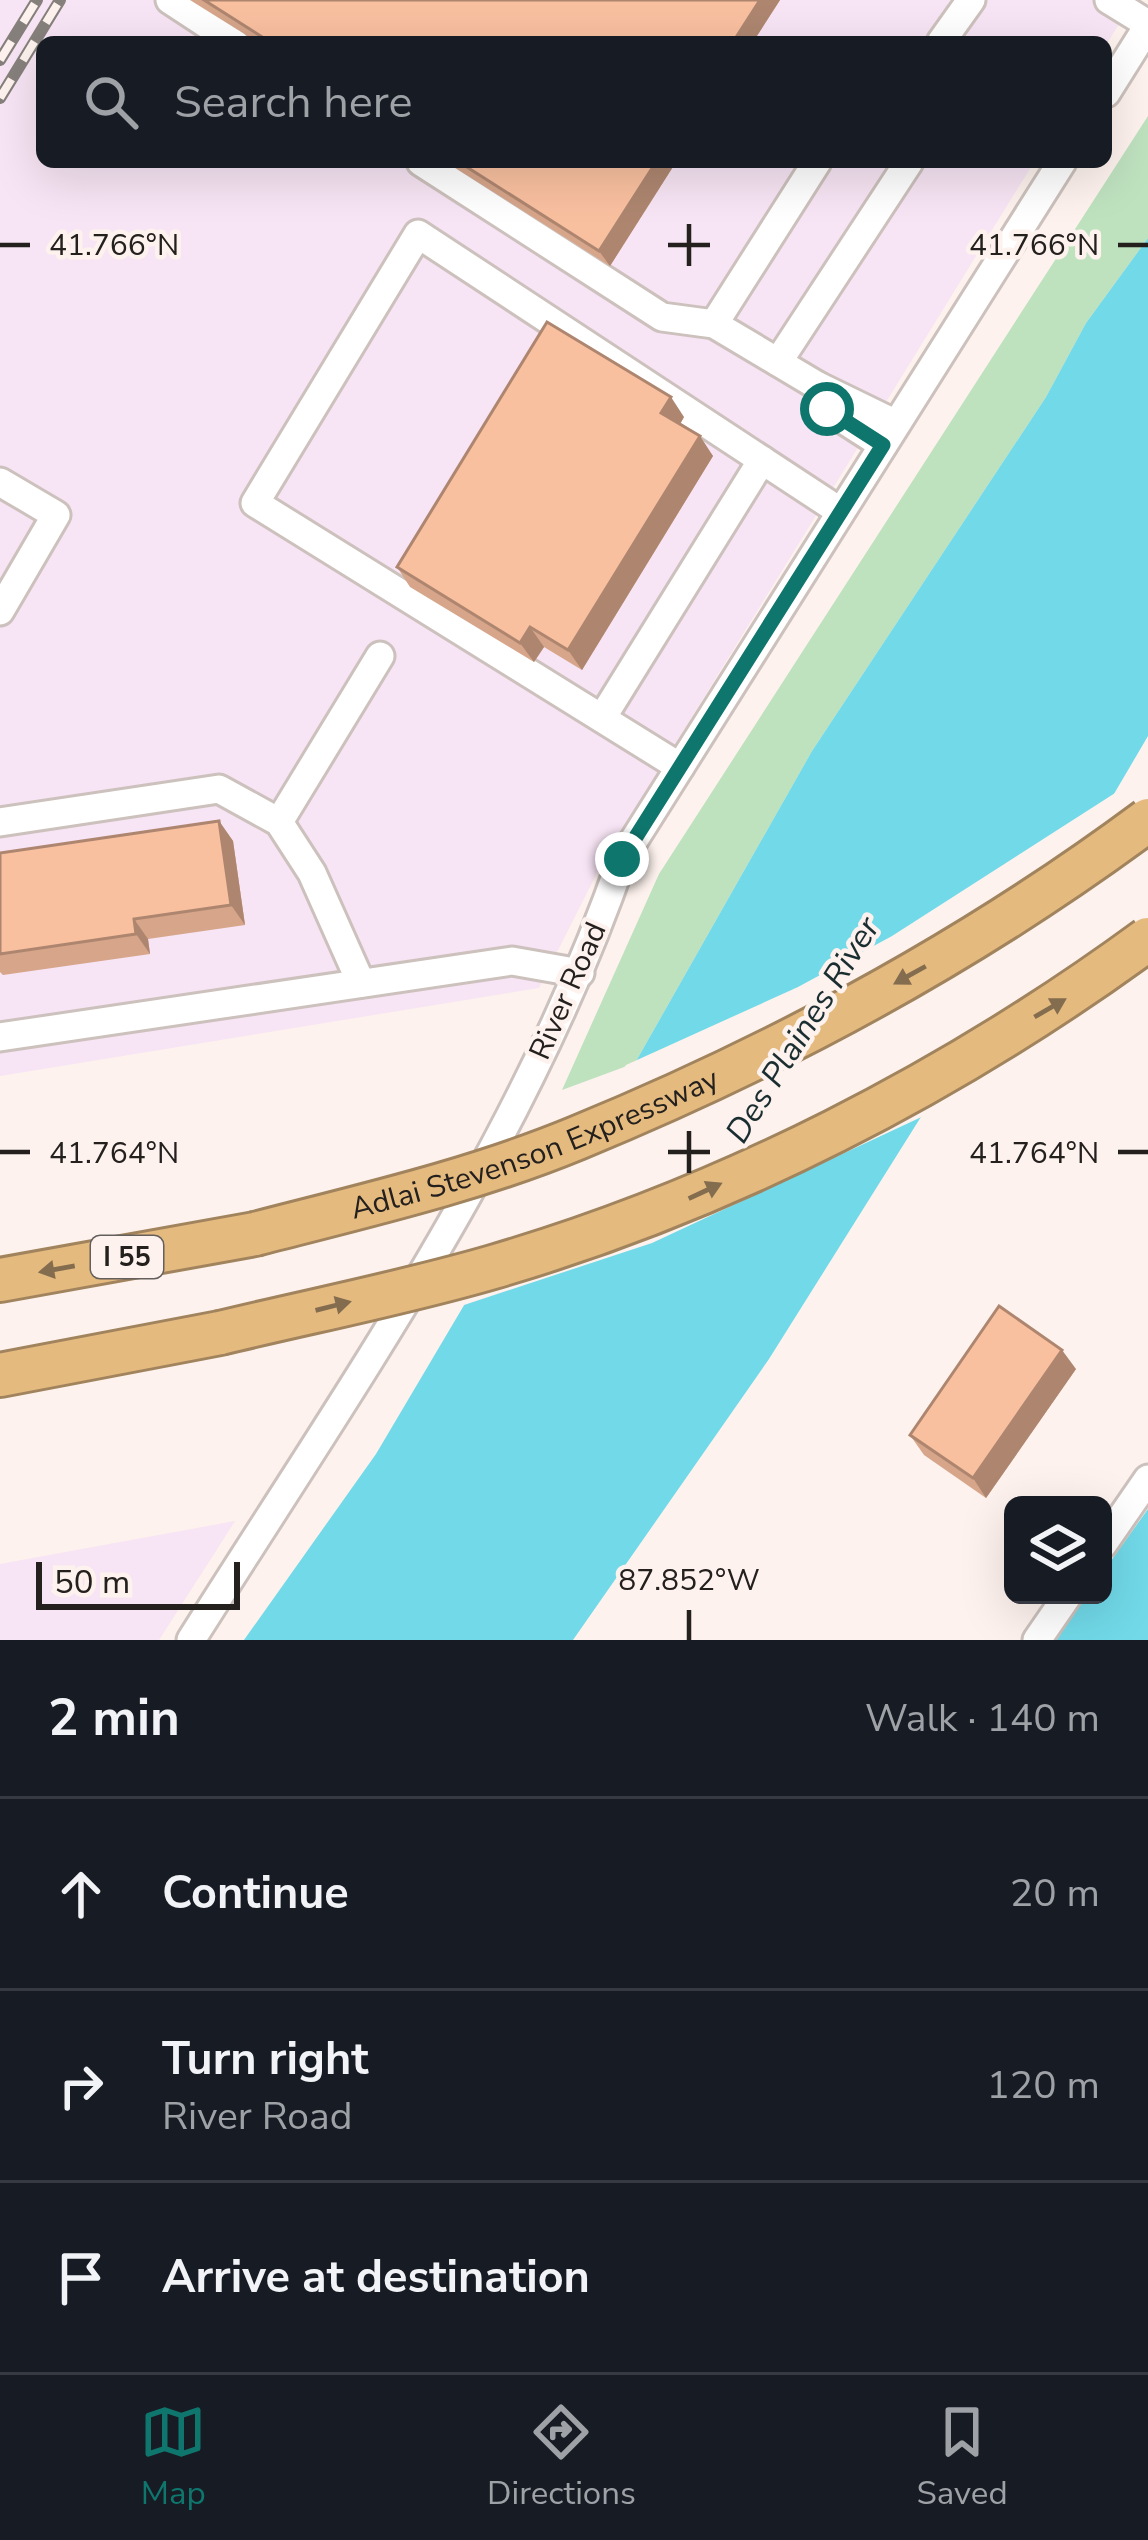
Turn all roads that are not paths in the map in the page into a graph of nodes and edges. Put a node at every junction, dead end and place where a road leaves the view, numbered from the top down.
1 (170, 0) edge
2 (971, 0) edge
3 (1109, 0) edge
4 (1148, 25) edge
5 (225, 36) edge
6 (945, 36) edge
7 (1112, 82) edge
8 (430, 168) edge
9 (814, 168) edge
10 (905, 168) edge
11 (1058, 168) edge
12 (714, 324) junction
13 (778, 362) junction
14 (890, 435) junction
15 (762, 460) junction
16 (0, 482) edge
17 (838, 510) junction
18 (0, 610) edge
19 (380, 656) dead end
20 (602, 718) junction
21 (680, 766) junction
22 (1148, 820) edge
23 (279, 822) junction
24 (0, 823) edge
25 (1148, 939) edge
26 (580, 973) junction
27 (361, 983) junction
28 (0, 1037) edge
29 (0, 1280) edge
30 (0, 1375) edge
31 (1148, 1479) edge
32 (1112, 1531) edge
33 (1062, 1604) edge
34 (190, 1640) edge
35 (1037, 1640) edge

1 - 5 street
2 - 6 street
3 - 4 street
4 - 7 street
8 - 12 street
9 - 12 street
10 - 13 street
11 - 14 street, River Road
12 - 13 street
13 - 14 street
14 - 17 street, River Road
15 - 17 street
15 - 20 street
15 - 20 street
16 - 18 street
17 - 21 street, River Road
19 - 23 street
20 - 21 street
21 - 26 street, River Road
22 -> 29 highway, Adlai Stevenson Expressway / I 55, bridge
23 - 24 street
23 - 27 street
30 -> 25 highway, bridge
26 - 27 street
26 - 34 street, River Road
27 - 28 street
31 - 32 street
33 - 35 street

